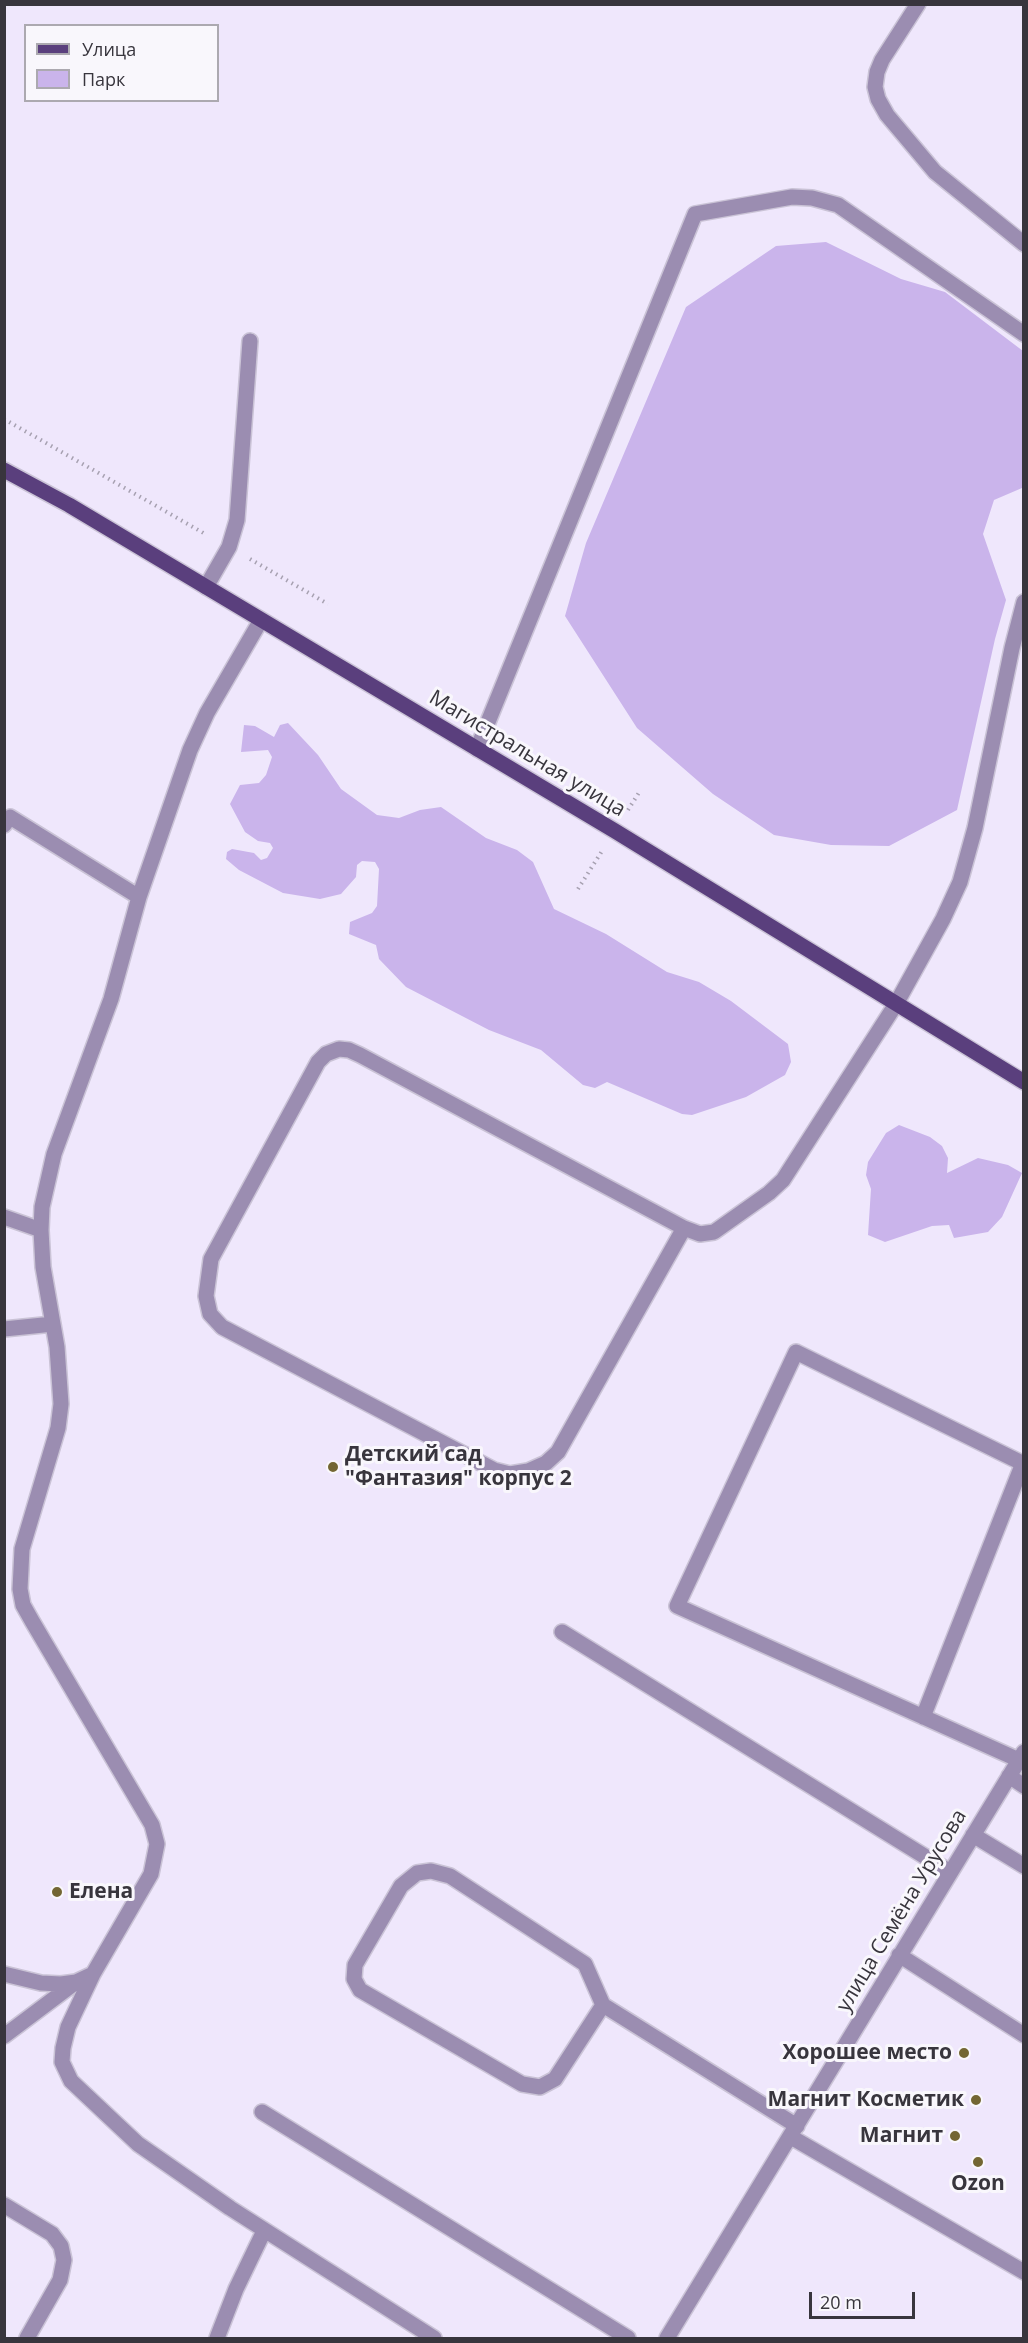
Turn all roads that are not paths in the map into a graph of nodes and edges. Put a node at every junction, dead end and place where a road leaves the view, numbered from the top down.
1 (918, 4) edge
2 (1023, 244) edge
3 (1023, 334) edge
4 (250, 341) dead end
5 (4, 470) edge
6 (206, 587) junction
7 (1023, 602) edge
8 (261, 620) junction
9 (477, 748) junction
10 (6, 818) edge
11 (139, 897) junction
12 (896, 1004) junction
13 (1023, 1082) edge
14 (4, 1216) edge
15 (684, 1228) junction
16 (41, 1230) junction
17 (53, 1324) junction
18 (4, 1329) edge
19 (1023, 1464) edge
20 (562, 1632) dead end
21 (923, 1718) junction
22 (1021, 1756) edge
23 (1009, 1776) junction
24 (1023, 1786) edge
25 (973, 1835) junction
26 (1023, 1866) edge
27 (950, 1872) junction
28 (899, 1955) junction
29 (4, 1974) edge
30 (93, 1974) junction
31 (76, 1982) junction
32 (603, 2005) junction
33 (1023, 2035) edge
34 (4, 2036) edge
35 (262, 2112) dead end
36 (794, 2132) junction
37 (4, 2205) edge
38 (264, 2231) junction
39 (1023, 2271) edge
40 (27, 2338) edge
41 (217, 2338) edge
42 (434, 2338) edge
43 (628, 2338) edge
44 (667, 2338) edge

1 - 2 street
3 - 9 street
4 - 6 street
5 - 6 main road, Магистральная улица
6 - 8 main road, Магистральная улица
7 - 12 street
8 - 9 main road, Магистральная улица
8 - 11 street
9 - 12 main road, Магистральная улица
10 - 11 street
11 - 16 street
12 - 13 main road, Магистральная улица
12 - 15 street
14 - 16 street
15 - 15 street
16 - 17 street
17 - 18 street
17 - 30 street
19 - 21 street
19 - 21 street
20 - 27 street
21 - 22 street
22 - 23 street, улица Семёна Урусова
23 - 24 street
23 - 25 street, улица Семёна Урусова
25 - 26 street
25 - 27 street, улица Семёна Урусова
27 - 28 street, улица Семёна Урусова
28 - 33 street
28 - 36 street, улица Семёна Урусова
29 - 31 street
30 - 31 street
30 - 38 street
31 - 34 street
32 - 32 street
32 - 36 street
35 - 43 street
36 - 39 street
36 - 44 street, улица Семёна Урусова
37 - 40 street
38 - 41 street
38 - 42 street

